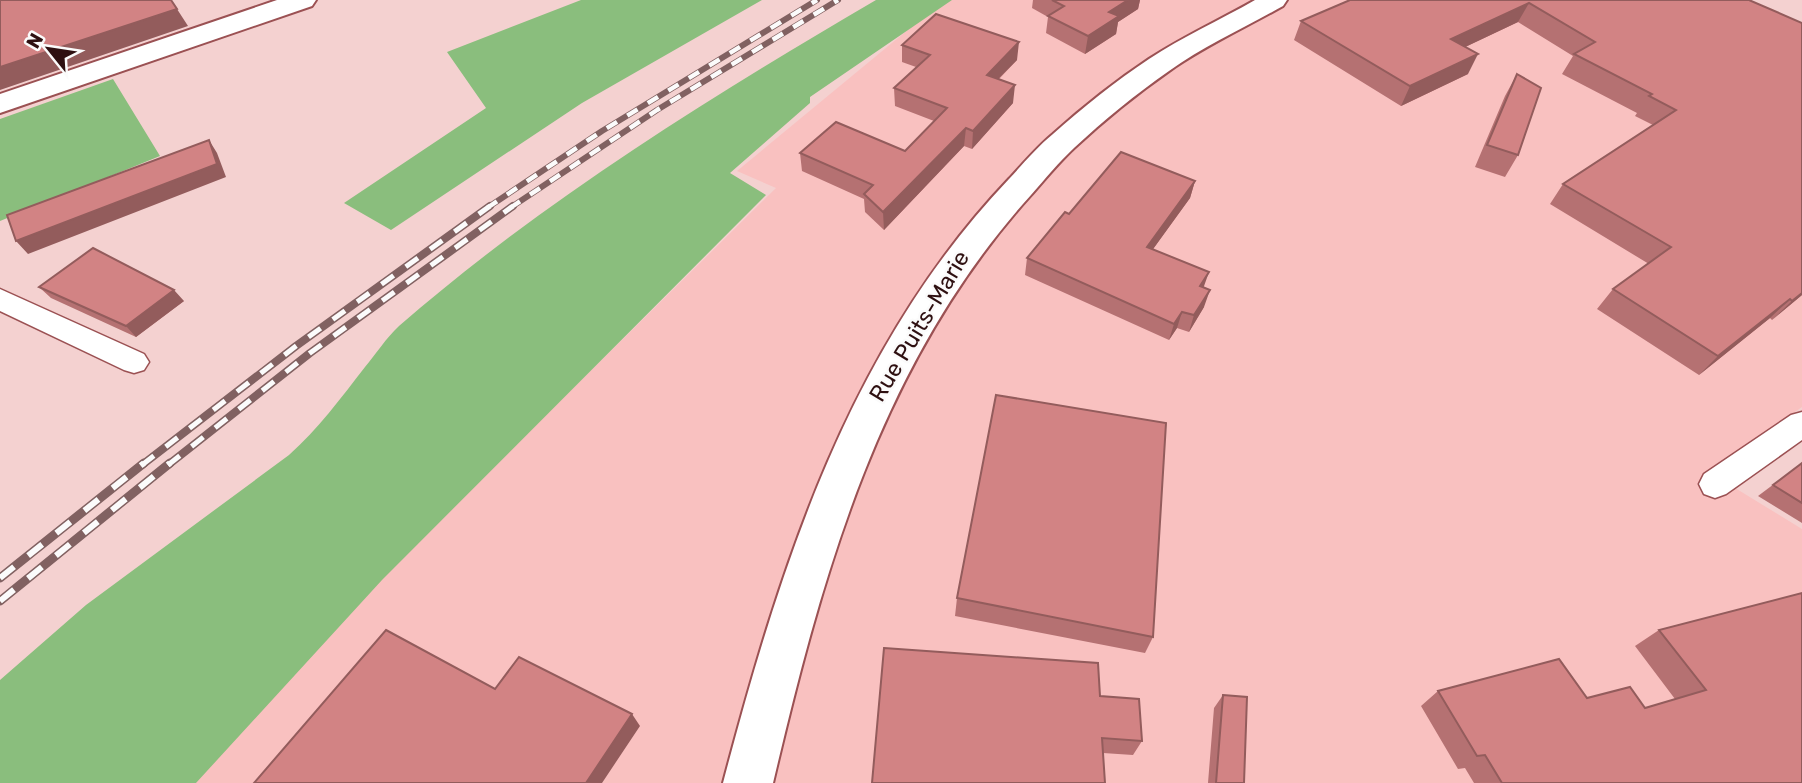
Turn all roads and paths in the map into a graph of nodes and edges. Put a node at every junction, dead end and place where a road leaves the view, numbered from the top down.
1 (303, 0) edge
2 (1274, 0) edge
3 (0, 104) edge
4 (0, 299) edge
5 (134, 362) dead end
6 (1802, 424) edge
7 (1716, 484) dead end
8 (748, 783) edge

1 - 3 street
2 - 8 street, Rue Puits-Marie
4 - 5 street
6 - 7 street

